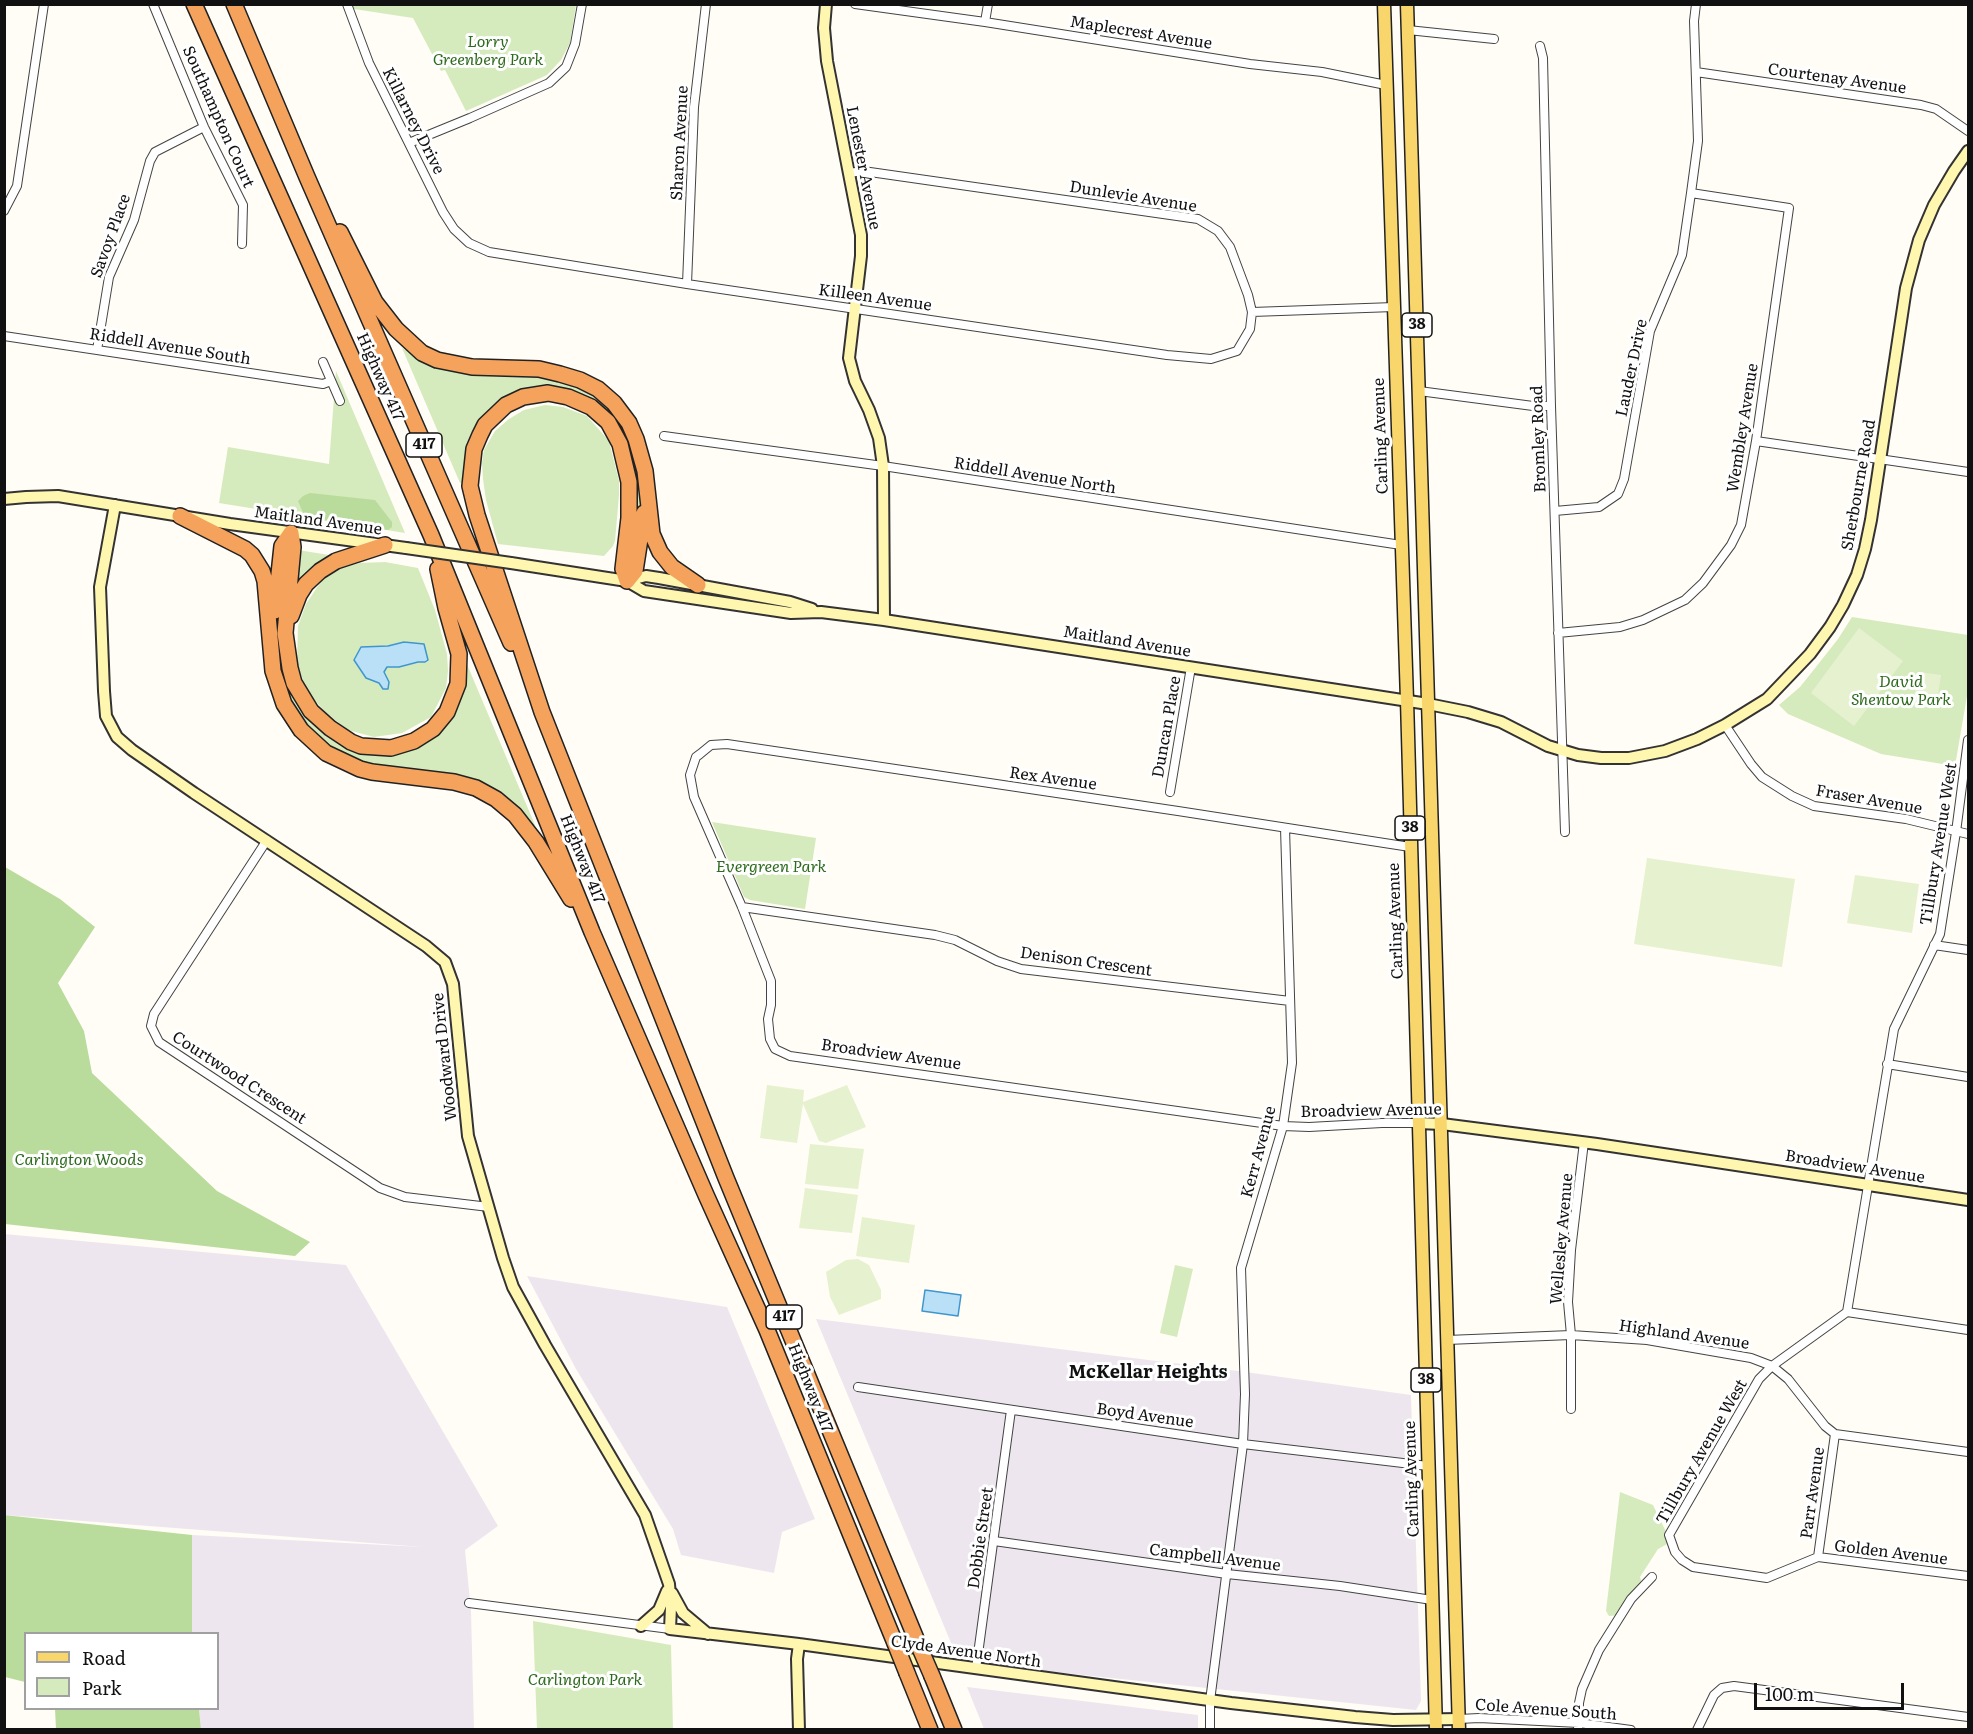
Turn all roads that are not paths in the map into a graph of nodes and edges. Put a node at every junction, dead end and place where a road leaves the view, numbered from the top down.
1 (44, 4) edge
2 (153, 4) edge
3 (194, 4) edge
4 (234, 4) edge
5 (347, 4) edge
6 (582, 4) edge
7 (706, 4) edge
8 (826, 4) edge
9 (855, 4) edge
10 (988, 4) edge
11 (1384, 4) edge
12 (1407, 4) edge
13 (1696, 4) edge
14 (985, 22) junction
15 (1408, 30) junction
16 (1494, 39) dead end
17 (1540, 46) dead end
18 (1696, 72) junction
19 (1386, 86) junction
20 (204, 127) junction
21 (1968, 130) edge
22 (409, 143) junction
23 (1968, 152) edge
24 (849, 173) junction
25 (307, 177) junction
26 (1691, 193) junction
27 (4, 211) edge
28 (469, 243) joint
29 (242, 244) dead end
30 (687, 284) junction
31 (1394, 307) junction
32 (854, 309) junction
33 (1252, 312) junction
34 (4, 336) edge
35 (97, 350) junction
36 (323, 362) dead end
37 (332, 381) junction
38 (1419, 391) junction
39 (340, 401) dead end
40 (1551, 406) junction
41 (664, 436) dead end
42 (1756, 441) junction
43 (1880, 459) junction
44 (883, 466) junction
45 (645, 471) junction
46 (1968, 472) edge
47 (4, 499) edge
48 (115, 505) junction
49 (1555, 511) junction
50 (180, 516) junction
51 (291, 533) junction
52 (431, 535) junction
53 (385, 545) junction
54 (1401, 545) junction
55 (627, 581) junction
56 (698, 585) junction
57 (821, 612) junction
58 (884, 620) junction
59 (285, 633) junction
60 (1558, 633) junction
61 (271, 648) junction
62 (1191, 667) junction
63 (1407, 700) junction
64 (1428, 704) junction
65 (542, 712) junction
66 (1725, 725) junction
67 (1968, 740) edge
68 (1561, 750) junction
69 (1170, 792) dead end
70 (1285, 828) junction
71 (1565, 832) dead end
72 (1956, 832) junction
73 (1968, 834) edge
74 (267, 840) junction
75 (1410, 847) junction
76 (742, 907) junction
77 (592, 932) junction
78 (1934, 945) junction
79 (1968, 950) edge
80 (1290, 1001) junction
81 (1887, 1064) junction
82 (1968, 1077) edge
83 (1419, 1123) junction
84 (1442, 1124) junction
85 (1283, 1126) junction
86 (1584, 1142) junction
87 (1868, 1185) junction
88 (1968, 1200) edge
89 (489, 1207) junction
90 (1847, 1312) junction
91 (1968, 1330) edge
92 (1571, 1335) junction
93 (1447, 1340) junction
94 (1772, 1366) junction
95 (858, 1388) dead end
96 (1571, 1409) dead end
97 (1011, 1410) junction
98 (1835, 1434) junction
99 (1243, 1444) junction
100 (1968, 1452) edge
101 (1428, 1467) junction
102 (994, 1541) junction
103 (1675, 1552) joint
104 (1818, 1557) junction
105 (1227, 1574) junction
106 (1968, 1576) edge
107 (1652, 1577) dead end
108 (669, 1584) junction
109 (1432, 1600) junction
110 (470, 1603) dead end
111 (641, 1626) junction
112 (670, 1629) junction
113 (708, 1635) junction
114 (800, 1644) junction
115 (976, 1669) junction
116 (1210, 1701) junction
117 (1968, 1717) edge
118 (1459, 1724) edge
119 (1436, 1725) edge
120 (1578, 1726) edge
121 (799, 1730) edge
122 (930, 1730) edge
123 (954, 1730) edge
124 (1210, 1730) edge
125 (1631, 1730) edge
126 (1697, 1730) edge

1 - 27 street
2 - 20 street, Southampton Court
3 - 52 highway, Highway 417 / 417
4 - 25 highway, 417
5 - 22 street, Killarney Drive
6 - 22 street
7 - 30 street, Sharon Avenue
8 - 24 street, Lenester Avenue
9 - 14 street, Maplecrest Avenue
10 - 14 street
11 - 19 main road, Carling Avenue / 38
12 - 15 main road, 38
13 - 18 street, Lauder Drive
14 - 19 street, Maplecrest Avenue
15 - 16 street
15 - 38 main road, 38
17 - 40 street, Bromley Road
18 - 21 street, Courtenay Avenue
18 - 26 street, Lauder Drive
19 - 31 main road, Carling Avenue / 38
20 - 29 street, Southampton Court
20 - 35 street, Savoy Place
22 - 28 street, Killarney Drive
23 - 43 street, Sherbourne Road
24 - 32 street, Lenester Avenue
24 - 33 street, Dunlevie Avenue
25 - 45 highway
25 - 65 highway, 417
26 - 42 street, Wembley Avenue
26 - 49 street, Lauder Drive
28 - 30 street, Killeen Avenue
30 - 32 street, Killeen Avenue
31 - 33 street
31 - 54 main road, Carling Avenue / 38
32 - 33 street, Killeen Avenue
32 - 44 street, Lenester Avenue
34 - 35 street, Riddell Avenue South
35 - 37 street, Riddell Avenue South
36 - 37 street
37 - 39 street
38 - 40 street
38 - 64 main road, 38
40 - 49 street, Bromley Road
41 - 44 street, Riddell Avenue North
42 - 43 street
42 - 60 street, Wembley Avenue
43 - 46 street
43 - 66 street, Sherbourne Road
44 - 54 street, Riddell Avenue North
44 - 58 street, Lenester Avenue
45 - 55 highway
45 - 56 highway
47 - 48 street, Maitland Avenue
48 - 50 street, Maitland Avenue
48 - 74 street, Woodward Drive
49 - 60 street, Bromley Road
50 - 51 street, Maitland Avenue
50 - 61 highway
51 - 53 street, Maitland Avenue
51 - 59 highway
51 - 61 highway
52 - 59 highway
52 - 77 highway, Highway 417 / 417
53 - 55 street, Maitland Avenue, bridge
53 - 59 highway
54 - 63 main road, Carling Avenue / 38
55 - 56 street, Maitland Avenue
55 - 57 street, Maitland Avenue
55 - 65 highway
56 - 57 street, Maitland Avenue
57 - 58 street, Maitland Avenue
58 - 62 street, Maitland Avenue
60 - 68 street, Bromley Road
61 - 77 highway
62 - 63 street, Maitland Avenue
62 - 69 street, Duncan Place
63 - 64 street, Maitland Avenue
63 - 75 main road, Carling Avenue / 38
64 - 68 street, Sherbourne Road
64 - 84 main road, 38
65 - 123 highway, 417, bridge
66 - 68 street, Sherbourne Road
66 - 72 street, Fraser Avenue
67 - 72 street, Tillbury Avenue West
68 - 71 street, Bromley Road
70 - 75 street, Rex Avenue
70 - 76 street, Rex Avenue
70 - 80 street, Kerr Avenue
72 - 73 street, Fraser Avenue
72 - 78 street, Tillbury Avenue West
74 - 89 street, Woodward Drive
74 - 89 street, Courtwood Crescent
75 - 83 main road, Carling Avenue / 38
76 - 80 street, Denison Crescent
76 - 85 street, Broadview Avenue
77 - 122 highway, Highway 417 / 417, bridge
78 - 79 street
78 - 81 street, Tillbury Avenue West
80 - 85 street, Kerr Avenue
81 - 82 street
81 - 87 street, Tillbury Avenue West
83 - 84 street, Broadview Avenue
83 - 85 street, Broadview Avenue
83 - 101 main road, Carling Avenue / 38
84 - 86 street, Broadview Avenue
84 - 93 main road, 38
85 - 99 street, Kerr Avenue
86 - 87 street, Broadview Avenue
86 - 92 street, Wellesley Avenue
87 - 88 street, Broadview Avenue
87 - 90 street, Tillbury Avenue West
89 - 108 street, Woodward Drive
90 - 91 street
90 - 94 street, Tillbury Avenue West
92 - 93 street, Highland Avenue
92 - 94 street, Highland Avenue
92 - 96 street, Wellesley Avenue
93 - 118 main road, 38
94 - 98 street
94 - 103 street, Tillbury Avenue West
95 - 97 street, Boyd Avenue
97 - 99 street, Boyd Avenue
97 - 102 street, Dobbie Street
98 - 100 street
98 - 104 street, Parr Avenue
99 - 101 street, Boyd Avenue
99 - 105 street, Kerr Avenue
101 - 109 main road, Carling Avenue / 38
102 - 105 street, Campbell Avenue
102 - 115 street, Dobbie Street
103 - 104 street, Golden Avenue
104 - 106 street, Golden Avenue
105 - 109 street, Campbell Avenue
105 - 116 street, Kerr Avenue
107 - 120 street
108 - 111 street
108 - 112 street, Woodward Drive
108 - 113 street
109 - 119 main road, Carling Avenue / 38
110 - 111 street, Clyde Avenue North
111 - 112 street, Clyde Avenue North
112 - 113 street, Clyde Avenue North
113 - 114 street, Clyde Avenue North
114 - 115 street, Clyde Avenue North
114 - 121 street
115 - 116 street, Clyde Avenue North
116 - 119 street, Clyde Avenue North
116 - 124 street, Kerr Avenue
117 - 126 street
118 - 119 street, Clyde Avenue North
118 - 120 street, Cole Avenue South
120 - 125 street, Cole Avenue South

